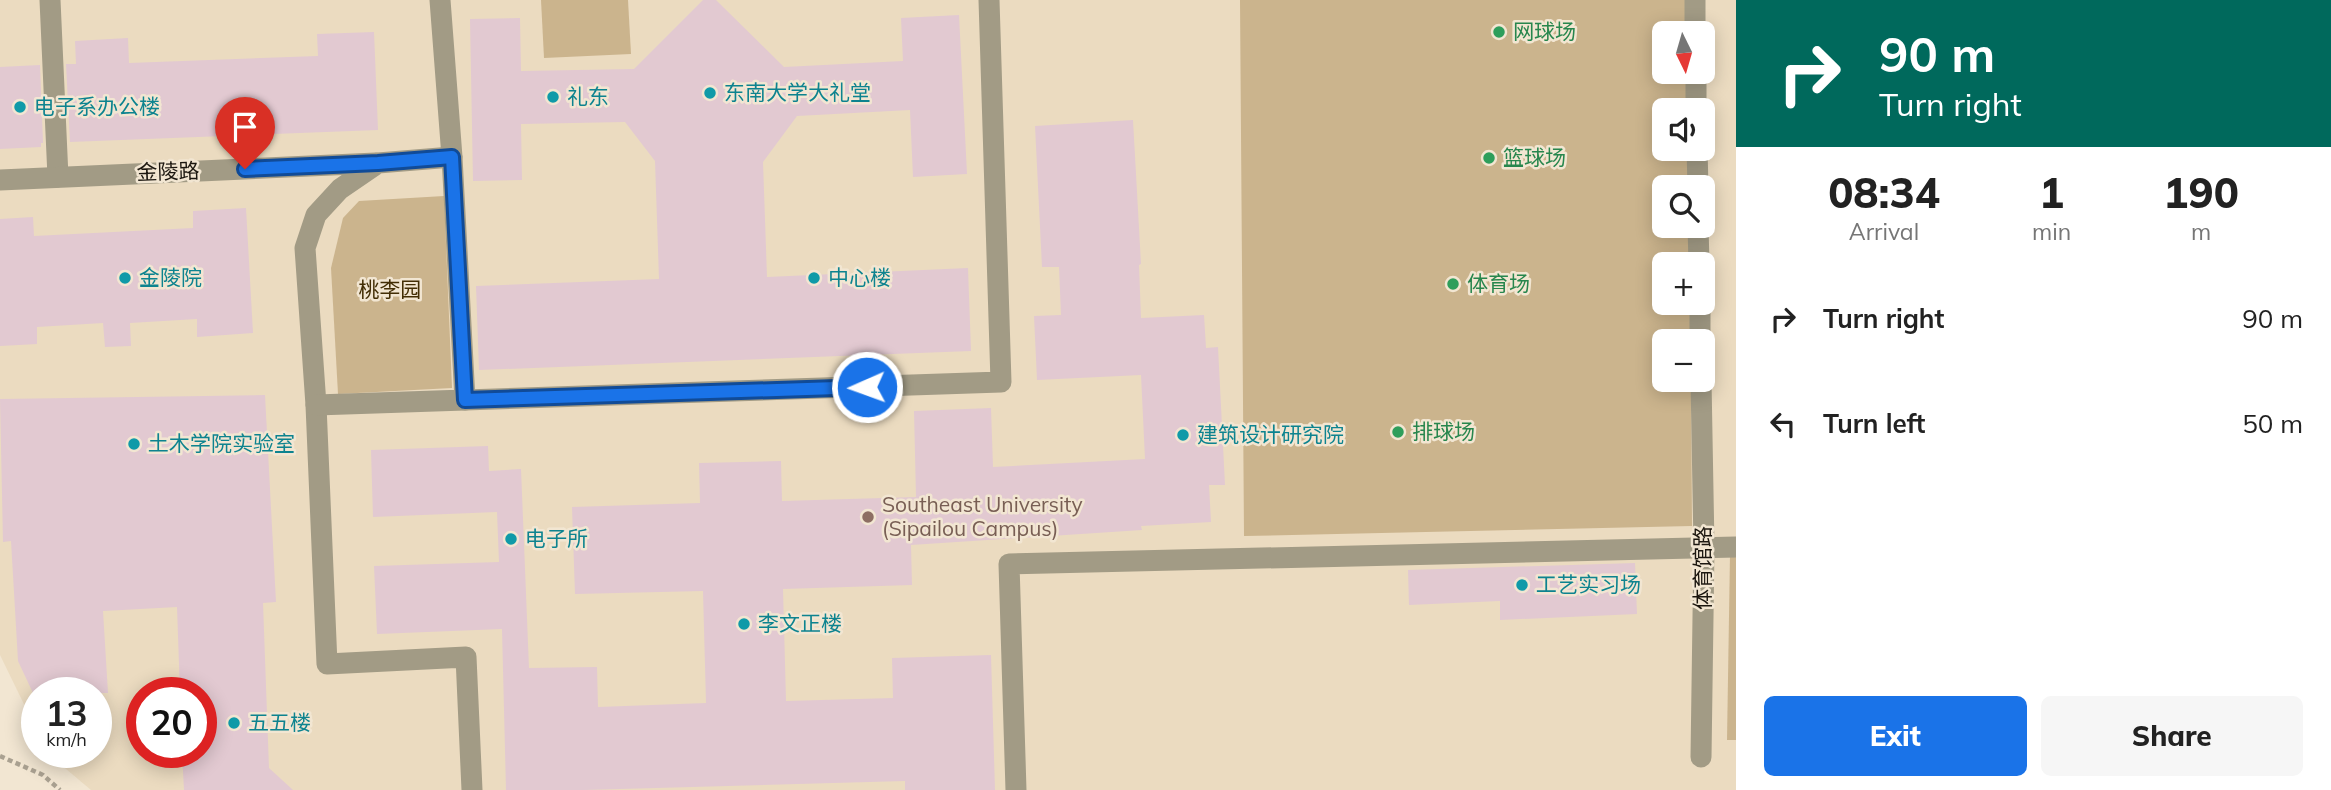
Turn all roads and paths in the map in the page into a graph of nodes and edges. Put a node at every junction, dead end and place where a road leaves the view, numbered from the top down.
1 (50, 0) edge
2 (440, 0) edge
3 (989, 0) edge
4 (1695, 0) edge
5 (1695, 21) edge
6 (452, 157) junction
7 (378, 163) junction
8 (58, 177) junction
9 (0, 180) edge
10 (1701, 392) edge
11 (465, 400) junction
12 (316, 405) junction
13 (1703, 547) junction
14 (1736, 547) edge
15 (0, 756) edge
16 (1701, 757) dead end
17 (60, 790) edge
18 (472, 790) edge
19 (1016, 790) edge

1 - 8 lane
2 - 6 lane
3 - 11 lane
4 - 5 lane
6 - 7 lane, 金陵路
6 - 11 lane
7 - 8 lane, 金陵路
7 - 12 lane
8 - 9 lane, 金陵路
10 - 13 lane, 体育馆路
11 - 12 lane
12 - 18 lane
13 - 14 lane
13 - 16 lane, 体育馆路
13 - 19 lane
15 - 17 path

